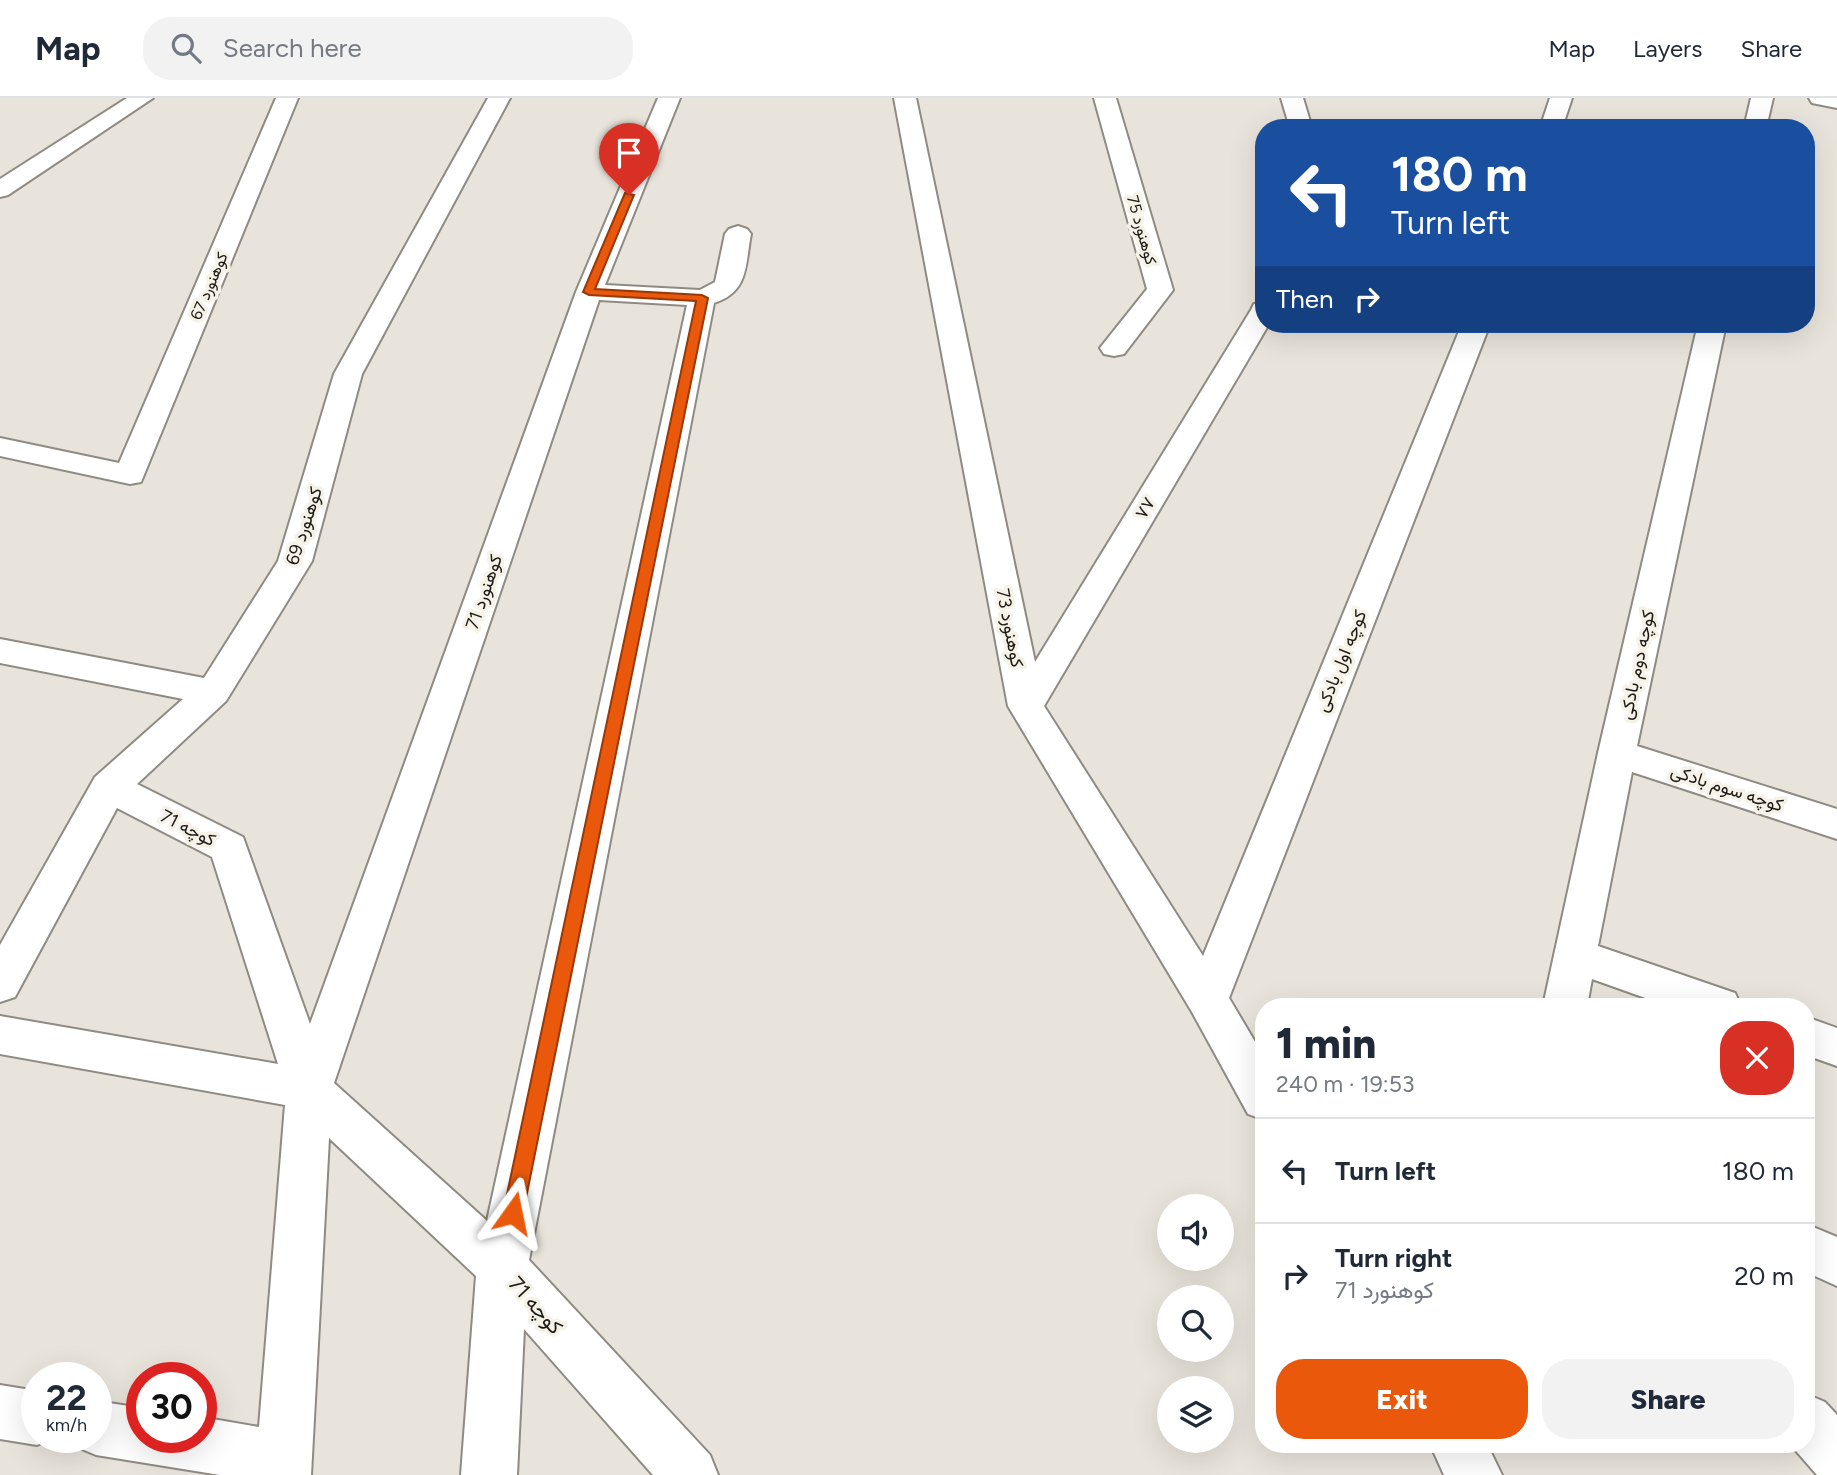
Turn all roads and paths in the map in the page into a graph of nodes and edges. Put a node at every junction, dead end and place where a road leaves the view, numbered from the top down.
1 (142, 98) edge
2 (287, 98) edge
3 (499, 98) edge
4 (669, 98) edge
5 (905, 98) edge
6 (1105, 98) edge
7 (1292, 98) edge
8 (1561, 98) edge
9 (1762, 98) edge
10 (1820, 98) edge
11 (1837, 101) edge
12 (1298, 119) edge
13 (1554, 119) edge
14 (1757, 119) edge
15 (0, 190) edge
16 (738, 234) dead end
17 (589, 292) junction
18 (702, 298) junction
19 (1255, 325) edge
20 (1472, 333) edge
21 (1710, 333) edge
22 (1114, 348) dead end
23 (0, 447) edge
24 (0, 651) edge
25 (214, 692) junction
26 (1026, 706) junction
27 (1617, 753) junction
28 (109, 787) junction
29 (1837, 824) edge
30 (1576, 956) junction
31 (0, 984) edge
32 (1567, 998) edge
33 (1696, 998) edge
34 (1207, 999) junction
35 (0, 1035) edge
36 (1815, 1039) edge
37 (1837, 1047) edge
38 (1255, 1084) edge
39 (309, 1090) junction
40 (1815, 1251) edge
41 (1837, 1262) edge
42 (502, 1266) junction
43 (0, 1412) edge
44 (21, 1415) edge
45 (1815, 1431) edge
46 (217, 1451) edge
47 (1462, 1453) edge
48 (1837, 1456) edge
49 (283, 1466) edge
50 (489, 1475) edge
51 (690, 1475) edge
52 (1474, 1475) edge

1 - 15 street
2 - 23 street, کوهنورد 67
3 - 25 street, کوهنورد 69
4 - 17 street, کوهنورد 71
5 - 26 street, کوهنورد 73
6 - 22 street, کوهنورد 75
7 - 12 street
8 - 13 street
9 - 14 street
10 - 11 street
16 - 18 street
17 - 18 street
17 - 39 street, کوهنورد 71
18 - 42 street
19 - 26 street, ۷۷
20 - 34 street, کوچه اول بادکی
21 - 27 street, کوچه دوم بادکی
24 - 25 street
25 - 28 street, کوهنورد 69
26 - 34 street, کوهنورد 73
27 - 29 street, کوچه سوم بادکی
27 - 30 street, کوچه دوم بادکی
28 - 31 street, کوهنورد 69
28 - 39 street, کوچه 71
30 - 32 street, کوچه دوم بادکی
30 - 33 street
34 - 38 street, کوهنورد 73
35 - 39 street
36 - 37 street
39 - 42 street, کوچه 71
39 - 49 street, کوچه 71
40 - 41 street
42 - 50 street
42 - 51 street, کوچه 71
43 - 44 street
45 - 48 street
46 - 49 street
47 - 52 street

